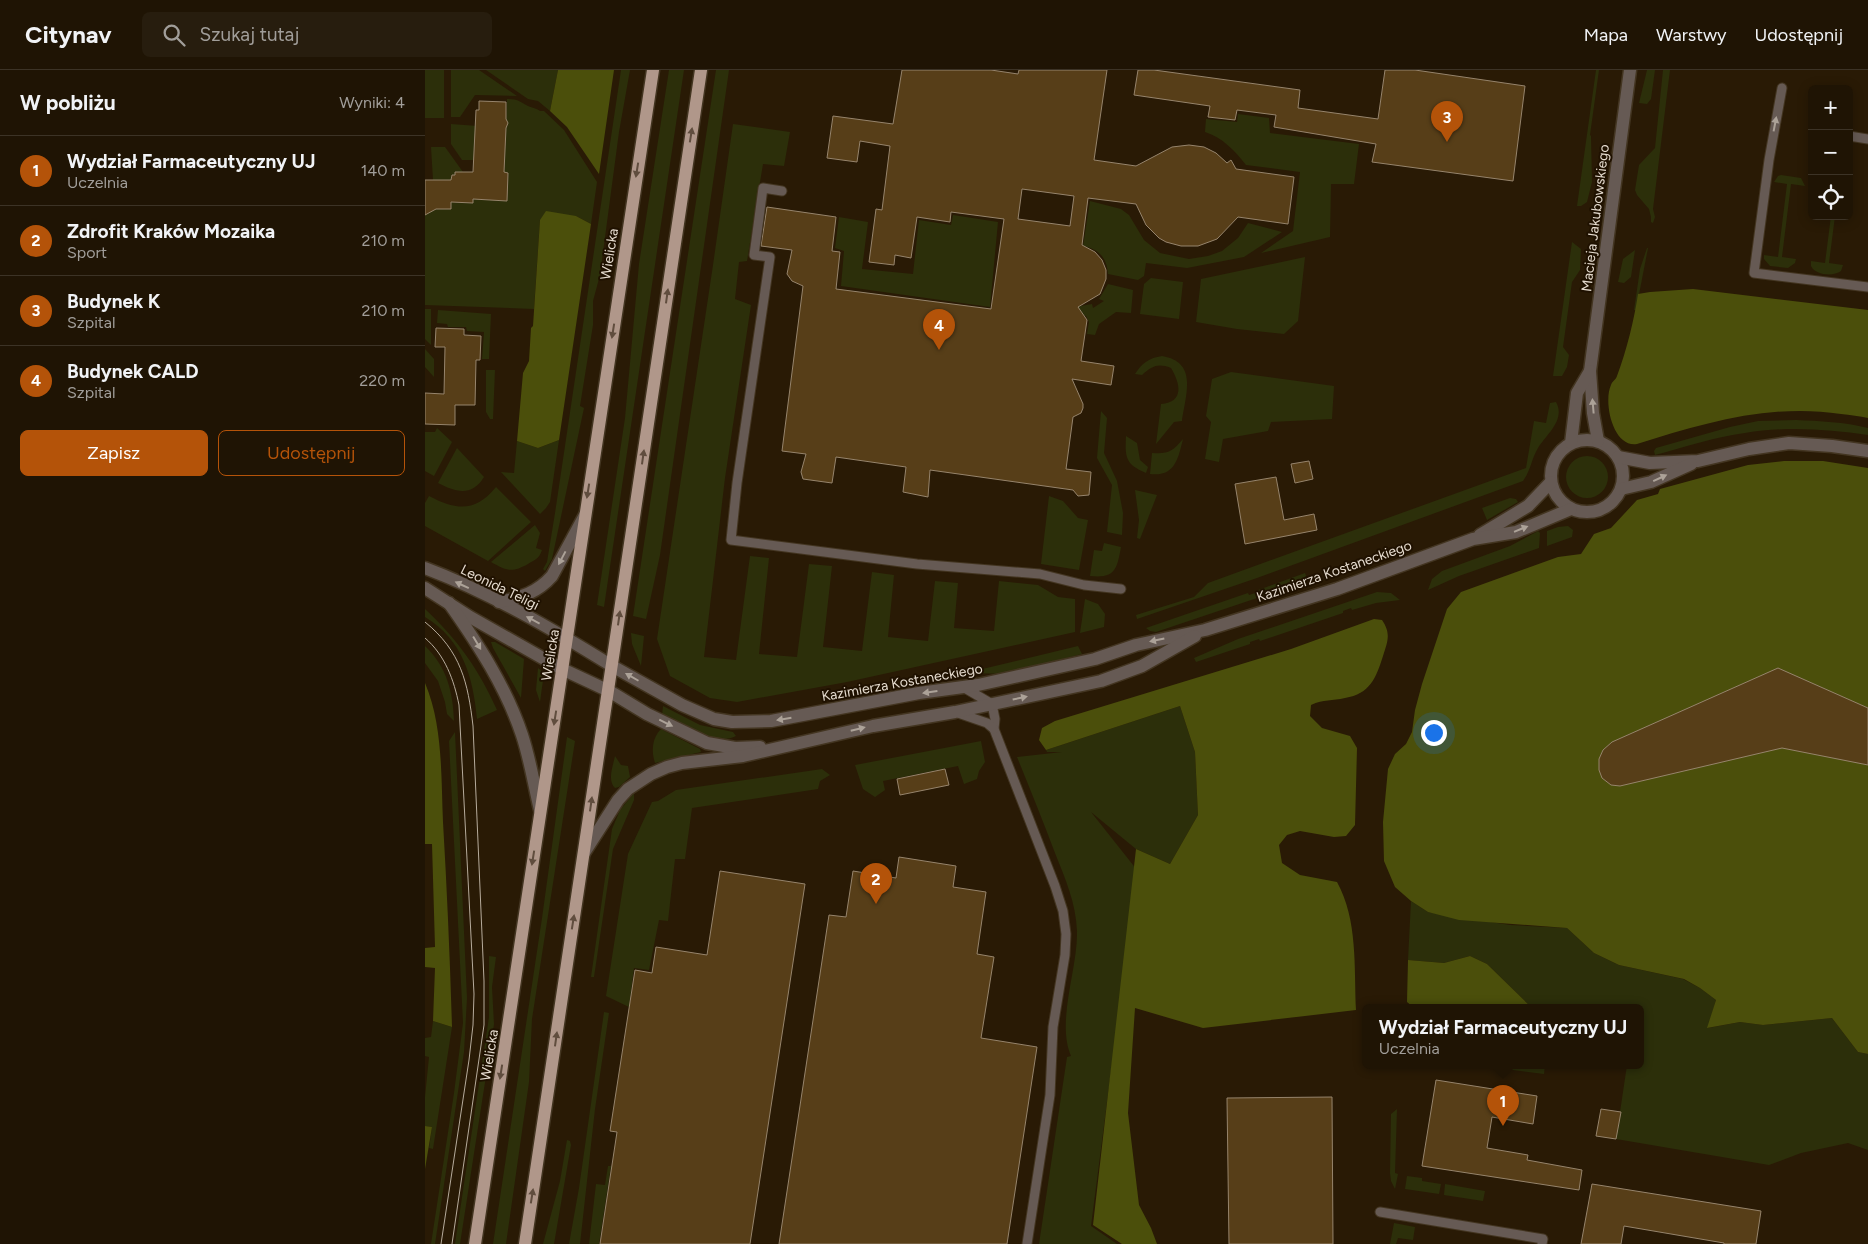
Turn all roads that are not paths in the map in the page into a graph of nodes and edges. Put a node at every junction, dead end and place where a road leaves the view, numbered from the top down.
1 (653, 70) edge
2 (701, 70) edge
3 (1630, 70) edge
4 (1782, 88) dead end
5 (1853, 137) edge
6 (1868, 139) edge
7 (782, 191) dead end
8 (1868, 287) edge
9 (1590, 371) junction
10 (1598, 441) junction
11 (1571, 443) junction
12 (1868, 451) edge
13 (1618, 457) junction
14 (1697, 461) junction
15 (1551, 482) junction
16 (1621, 489) junction
17 (1571, 509) junction
18 (585, 515) junction
19 (1473, 539) junction
20 (425, 568) edge
21 (425, 588) edge
22 (1121, 589) dead end
23 (499, 602) junction
24 (449, 603) junction
25 (1205, 630) junction
26 (567, 638) junction
27 (612, 666) junction
28 (563, 670) junction
29 (963, 687) junction
30 (609, 691) junction
31 (992, 704) junction
32 (955, 712) junction
33 (994, 728) junction
34 (787, 745) junction
35 (540, 810) junction
36 (584, 853) junction
37 (1380, 1212) dead end
38 (475, 1244) edge
39 (525, 1244) edge
40 (1027, 1244) edge
41 (1542, 1244) edge

1 -> 18 main road, Wielicka
27 -> 2 main road
3 - 9 street, Macieja Jakubowskiego
8 -> 4 lane
5 - 6 lane
7 - 22 lane
10 -> 9 street, Macieja Jakubowskiego
9 - 11 street, Macieja Jakubowskiego
10 - 11 street
10 - 13 street
11 - 15 street
12 - 14 street
13 - 14 street
13 - 16 street
16 -> 14 street
15 - 17 street
15 - 19 street, Kazimierza Kostaneckiego
16 - 17 street
19 -> 17 street, Kazimierza Kostaneckiego
18 -> 23 street
18 - 26 main road, Wielicka
19 - 25 street, Kazimierza Kostaneckiego
23 -> 20 street, Leonida Teligi
21 - 24 street
26 -> 23 street, Leonida Teligi
24 - 28 street
24 -> 35 street
25 -> 29 street, Kazimierza Kostaneckiego
31 -> 25 street, Kazimierza Kostaneckiego
26 - 27 street, Leonida Teligi
26 - 28 main road, Wielicka
29 -> 27 street, Kazimierza Kostaneckiego
27 - 30 main road
28 - 30 street
28 -> 35 main road, Wielicka
29 - 31 lane
30 -> 34 street, Kazimierza Kostaneckiego
36 -> 30 main road
31 - 32 street, Kazimierza Kostaneckiego
31 - 33 lane
32 - 33 lane
34 -> 32 street, Kazimierza Kostaneckiego
33 - 40 lane
34 - 36 street, Kazimierza Kostaneckiego
35 -> 38 main road, Wielicka
39 -> 36 main road
37 - 41 lane

